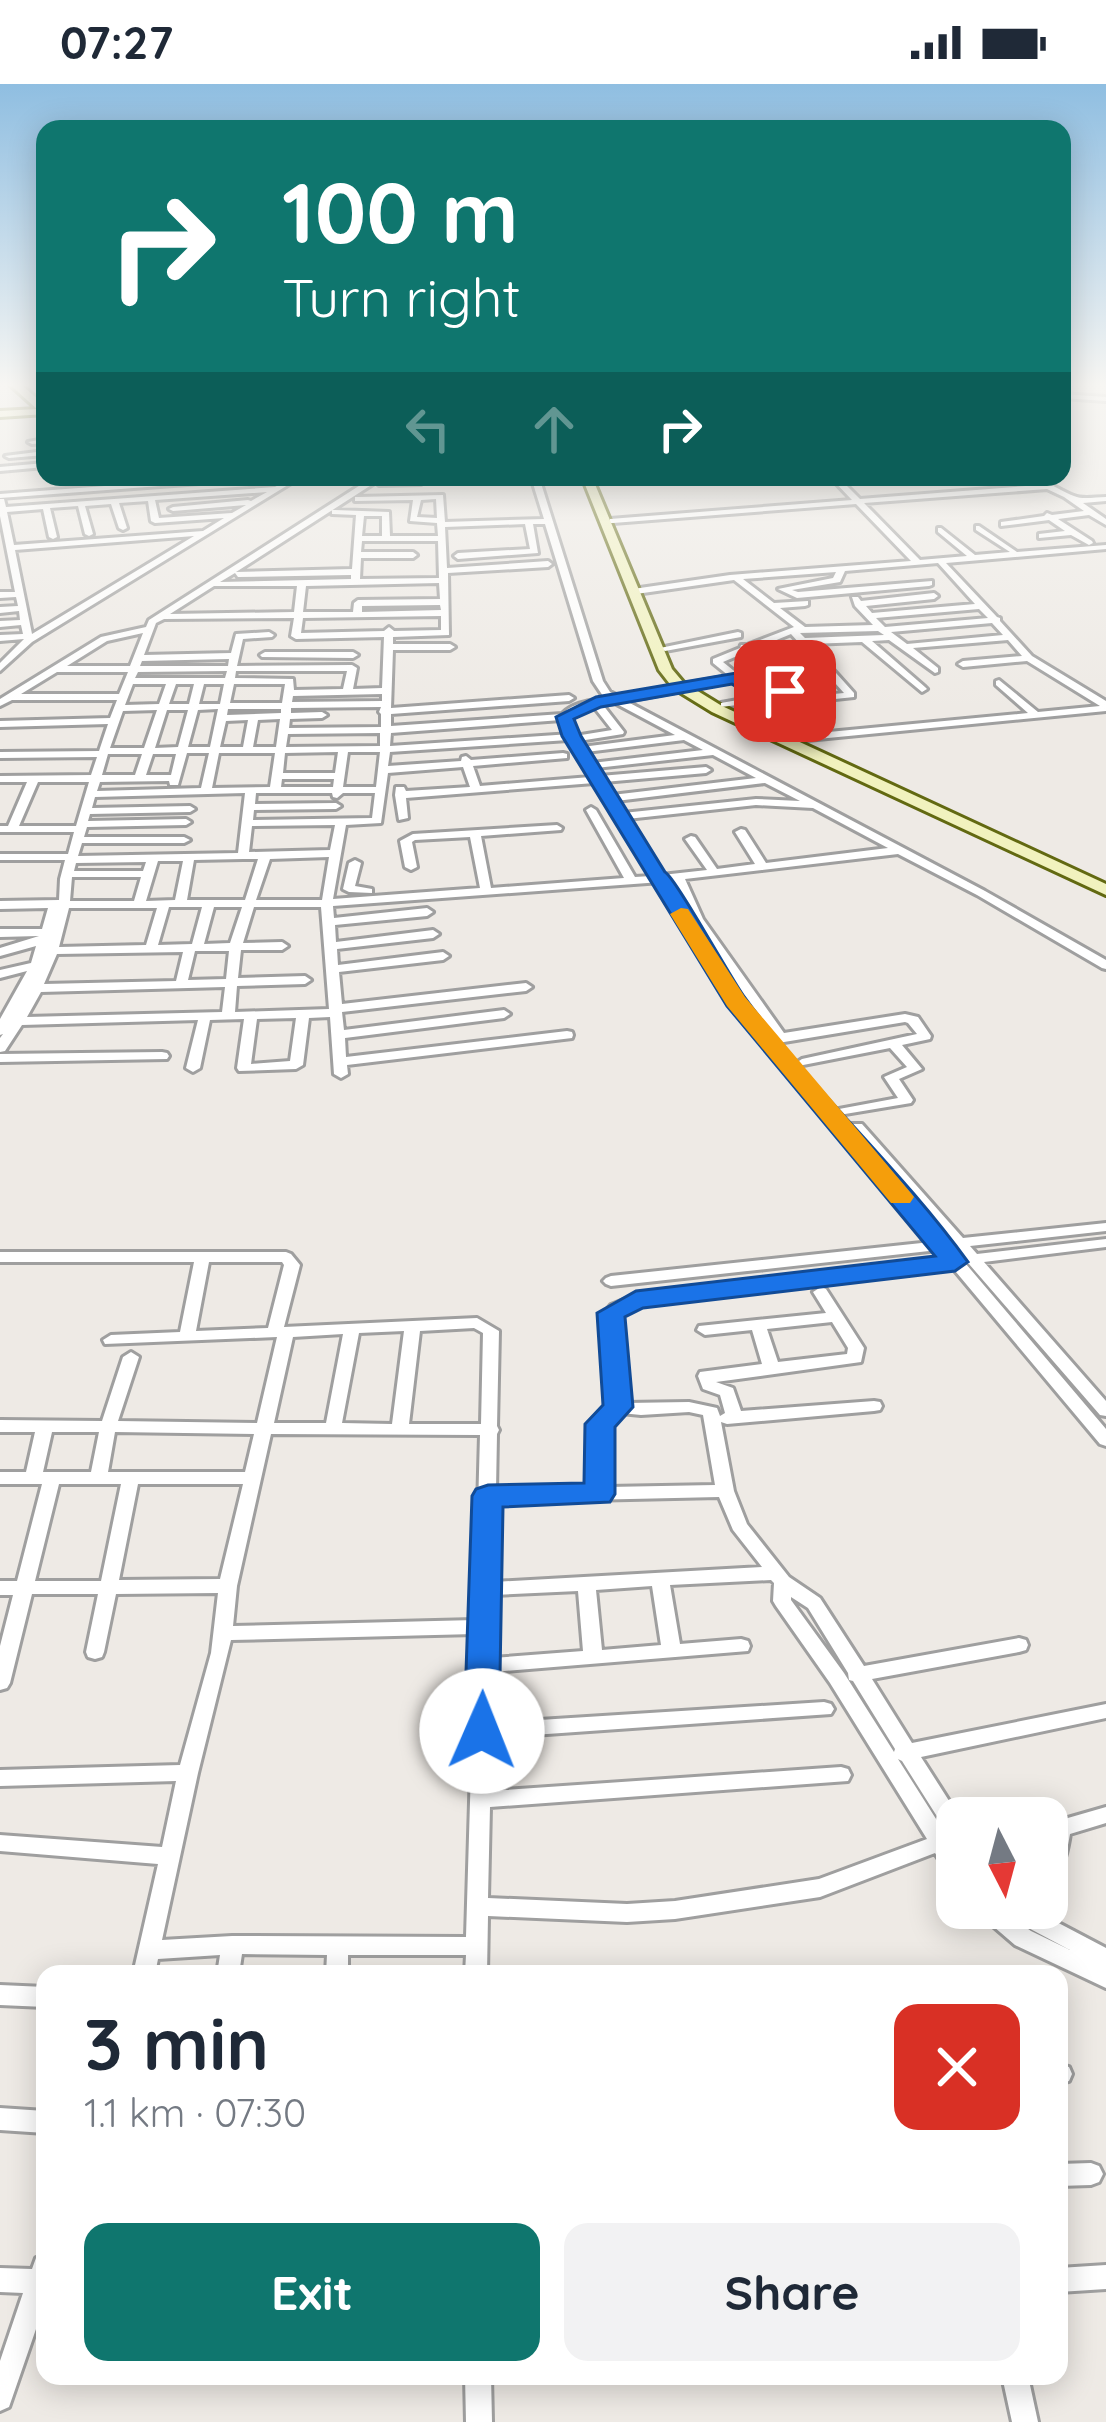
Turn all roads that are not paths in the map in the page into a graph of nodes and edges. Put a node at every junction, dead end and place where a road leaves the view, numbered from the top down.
1 (52, 492) edge
2 (237, 492) edge
3 (271, 492) edge
4 (360, 492) edge
5 (366, 492) edge
6 (541, 492) edge
7 (593, 492) edge
8 (602, 492) edge
9 (848, 492) edge
10 (978, 492) edge
11 (1061, 492) edge
12 (0, 496) edge
13 (151, 499) junction
14 (358, 499) junction
15 (1106, 499) edge
16 (114, 501) junction
17 (254, 502) junction
18 (416, 502) junction
19 (857, 502) junction
20 (1076, 502) junction
21 (81, 504) junction
22 (46, 507) junction
23 (173, 508) dead end
24 (340, 509) junction
25 (1091, 512) junction
26 (360, 513) junction
27 (233, 515) junction
28 (1047, 515) junction
29 (466, 516) junction
30 (548, 517) junction
31 (2, 521) edge
32 (613, 521) junction
33 (1106, 523) edge
34 (1004, 524) dead end
35 (530, 527) junction
36 (123, 528) dead end
37 (979, 528) dead end
38 (441, 530) junction
39 (941, 530) dead end
40 (206, 532) junction
41 (1072, 532) junction
42 (89, 534) dead end
43 (386, 535) junction
44 (1042, 536) dead end
45 (53, 537) dead end
46 (147, 537) junction
47 (1089, 543) junction
48 (1106, 544) edge
49 (414, 546) junction
50 (357, 547) junction
51 (6, 550) edge
52 (1013, 551) junction
53 (839, 553) dead end
54 (503, 554) junction
55 (386, 555) junction
56 (971, 555) junction
57 (458, 556) dead end
58 (157, 561) junction
59 (946, 561) junction
60 (548, 564) dead end
61 (920, 564) junction
62 (884, 567) junction
63 (14, 568) junction
64 (0, 570) edge
65 (846, 570) junction
66 (444, 571) junction
67 (512, 572) junction
68 (627, 573) junction
69 (238, 574) junction
70 (355, 577) junction
71 (733, 578) junction
72 (410, 581) junction
73 (384, 582) junction
74 (0, 583) edge
75 (218, 585) junction
76 (902, 586) junction
77 (18, 588) junction
78 (301, 589) junction
79 (637, 592) junction
80 (935, 593) junction
81 (249, 594) junction
82 (275, 594) junction
83 (203, 595) junction
84 (0, 596) edge
85 (381, 602) junction
86 (412, 602) junction
87 (772, 606) junction
88 (983, 606) junction
89 (861, 607) junction
90 (22, 608) junction
91 (445, 608) junction
92 (0, 610) edge
93 (644, 610) junction
94 (391, 614) junction
95 (418, 614) junction
96 (328, 615) junction
97 (246, 616) junction
98 (272, 616) junction
99 (167, 617) junction
100 (360, 619) junction
101 (298, 620) junction
102 (997, 620) junction
103 (25, 622) junction
104 (0, 624) edge
105 (150, 625) junction
106 (882, 629) junction
107 (799, 633) junction
108 (419, 634) junction
109 (269, 635) junction
110 (353, 635) junction
111 (738, 635) dead end
112 (1012, 637) junction
113 (0, 638) edge
114 (28, 638) junction
115 (895, 638) junction
116 (864, 639) junction
117 (388, 641) junction
118 (451, 646) dead end
119 (909, 646) junction
120 (744, 647) junction
121 (665, 648) junction
122 (20, 653) junction
123 (0, 655) edge
124 (266, 656) junction
125 (1029, 658) junction
126 (352, 661) junction
127 (963, 664) dead end
128 (386, 666) junction
129 (0, 668) edge
130 (319, 668) junction
131 (56, 669) junction
132 (232, 669) junction
133 (133, 670) junction
134 (935, 670) dead end
135 (263, 675) junction
136 (736, 678) junction
137 (172, 681) junction
138 (200, 681) junction
139 (1000, 683) dead end
140 (684, 684) junction
141 (814, 688) dead end
142 (922, 688) dead end
143 (785, 691) junction
144 (316, 692) junction
145 (758, 697) junction
146 (346, 698) junction
147 (569, 698) dead end
148 (616, 699) junction
149 (5, 700) edge
150 (120, 702) junction
151 (384, 702) junction
152 (596, 702) junction
153 (287, 705) junction
154 (724, 705) junction
155 (165, 707) junction
156 (194, 707) junction
157 (1106, 709) edge
158 (224, 712) junction
159 (255, 712) junction
160 (1035, 714) junction
161 (325, 715) dead end
162 (565, 717) junction
163 (113, 722) junction
164 (484, 723) junction
165 (0, 724) edge
166 (26, 724) junction
167 (344, 730) junction
168 (384, 730) junction
169 (283, 731) junction
170 (685, 737) junction
171 (802, 740) junction
172 (488, 742) junction
173 (575, 742) junction
174 (462, 744) junction
175 (385, 749) junction
176 (343, 750) junction
177 (149, 751) junction
178 (182, 751) junction
179 (216, 751) junction
180 (248, 751) junction
181 (279, 751) junction
182 (103, 752) junction
183 (714, 752) junction
184 (0, 755) edge
185 (16, 755) junction
186 (563, 757) dead end
187 (468, 764) junction
188 (590, 766) junction
189 (382, 770) junction
190 (706, 770) dead end
191 (277, 776) junction
192 (340, 776) junction
193 (0, 779) edge
194 (34, 779) junction
195 (96, 779) junction
196 (140, 779) junction
197 (766, 780) junction
198 (600, 781) junction
199 (174, 785) junction
200 (250, 790) junction
201 (275, 790) junction
202 (338, 790) junction
203 (380, 790) junction
204 (476, 790) junction
205 (206, 791) junction
206 (660, 792) junction
207 (92, 794) junction
208 (610, 798) junction
209 (814, 805) junction
210 (336, 806) junction
211 (248, 807) junction
212 (591, 810) dead end
213 (672, 811) junction
214 (188, 816) dead end
215 (622, 816) junction
216 (404, 818) dead end
217 (338, 822) junction
218 (246, 823) junction
219 (83, 826) junction
220 (557, 828) dead end
221 (6, 829) edge
222 (741, 832) dead end
223 (475, 833) junction
224 (691, 839) dead end
225 (184, 840) dead end
226 (900, 850) junction
227 (334, 854) junction
228 (265, 855) junction
229 (243, 856) junction
230 (189, 857) junction
231 (153, 858) junction
232 (1, 859) edge
233 (355, 862) dead end
234 (71, 864) junction
235 (411, 867) dead end
236 (763, 867) junction
237 (714, 872) junction
238 (111, 874) junction
239 (148, 874) junction
240 (667, 878) junction
241 (1106, 880) edge
242 (631, 881) junction
243 (485, 888) junction
244 (1106, 890) edge
245 (60, 901) junction
246 (248, 903) junction
247 (326, 903) junction
248 (101, 904) junction
249 (139, 904) junction
250 (164, 904) junction
251 (180, 904) junction
252 (209, 904) junction
253 (0, 905) edge
254 (427, 912) dead end
255 (328, 922) junction
256 (0, 933) edge
257 (434, 934) dead end
258 (282, 946) dead end
259 (330, 946) junction
260 (43, 948) junction
261 (194, 948) junction
262 (235, 948) junction
263 (151, 949) junction
264 (0, 952) edge
265 (443, 956) dead end
266 (1106, 965) edge
267 (332, 969) junction
268 (0, 974) edge
269 (305, 980) dead end
270 (230, 982) junction
271 (182, 984) junction
272 (164, 985) junction
273 (119, 986) junction
274 (526, 987) dead end
275 (39, 988) junction
276 (20, 998) junction
277 (0, 1003) edge
278 (335, 1011) junction
279 (303, 1014) junction
280 (504, 1014) dead end
281 (251, 1015) junction
282 (205, 1016) junction
283 (228, 1016) junction
284 (159, 1017) junction
285 (111, 1018) junction
286 (19, 1021) junction
287 (0, 1031) edge
288 (338, 1035) junction
289 (567, 1035) dead end
290 (781, 1037) junction
291 (895, 1045) junction
292 (0, 1048) edge
293 (162, 1056) dead end
294 (0, 1058) edge
295 (802, 1063) junction
296 (193, 1068) dead end
297 (844, 1112) junction
298 (1106, 1227) edge
299 (1106, 1244) edge
300 (956, 1253) junction
301 (203, 1256) junction
302 (0, 1257) edge
303 (611, 1281) dead end
304 (821, 1292) dead end
305 (836, 1317) junction
306 (413, 1325) junction
307 (758, 1325) junction
308 (352, 1328) junction
309 (706, 1330) dead end
310 (281, 1332) junction
311 (187, 1336) junction
312 (111, 1340) dead end
313 (131, 1357) dead end
314 (772, 1369) junction
315 (874, 1406) dead end
316 (618, 1407) junction
317 (1106, 1411) edge
318 (734, 1417) junction
319 (714, 1418) junction
320 (0, 1426) edge
321 (45, 1426) junction
322 (107, 1427) junction
323 (265, 1427) junction
324 (333, 1428) junction
325 (400, 1429) junction
326 (490, 1430) junction
327 (1106, 1440) edge
328 (0, 1478) edge
329 (43, 1478) junction
330 (98, 1478) junction
331 (131, 1478) junction
332 (253, 1478) junction
333 (725, 1492) junction
334 (599, 1494) junction
335 (488, 1496) junction
336 (780, 1578) junction
337 (660, 1580) junction
338 (586, 1584) junction
339 (108, 1586) junction
340 (228, 1586) junction
341 (0, 1588) edge
342 (26, 1588) junction
343 (485, 1588) junction
344 (484, 1627) junction
345 (223, 1634) junction
346 (1019, 1645) dead end
347 (741, 1646) dead end
348 (94, 1652) dead end
349 (673, 1652) junction
350 (593, 1658) junction
351 (483, 1666) junction
352 (861, 1674) junction
353 (837, 1678) junction
354 (0, 1683) edge
355 (824, 1709) dead end
356 (1106, 1711) edge
357 (482, 1731) junction
358 (908, 1752) junction
359 (884, 1757) junction
360 (188, 1773) junction
361 (841, 1775) dead end
362 (0, 1778) edge
363 (479, 1800) junction
364 (936, 1812) edge
365 (1106, 1815) edge
366 (936, 1822) edge
367 (1068, 1826) edge
368 (936, 1842) edge
369 (0, 1843) edge
370 (171, 1856) junction
371 (477, 1906) junction
372 (1012, 1929) edge
373 (1050, 1929) edge
374 (232, 1945) junction
375 (338, 1945) junction
376 (476, 1946) junction
377 (152, 1950) junction
378 (1106, 1959) edge
379 (147, 1965) edge
380 (229, 1965) edge
381 (337, 1965) edge
382 (476, 1965) edge
383 (1106, 1978) edge
384 (0, 1995) edge
385 (36, 1997) edge
386 (0, 2119) edge
387 (36, 2121) edge
388 (1091, 2174) dead end
389 (1068, 2175) edge
390 (36, 2275) edge
391 (1106, 2277) edge
392 (1068, 2279) edge
393 (0, 2280) edge
394 (36, 2289) edge
395 (5, 2366) edge
396 (478, 2385) edge
397 (1017, 2385) edge
398 (0, 2398) edge
399 (479, 2422) edge
400 (1025, 2422) edge

1 - 12 street
2 - 13 street
3 - 17 street
4 - 105 street
5 - 14 street
6 - 30 street
7 - 68 main road
8 - 32 main road
9 - 19 street
10 - 19 street
11 - 20 street
12 - 31 street
13 - 16 street
13 - 27 street
14 - 18 street
14 - 24 street
15 - 20 street
16 - 21 street
16 - 36 street
17 - 23 street
17 - 27 street
18 - 24 street
18 - 38 street
18 - 38 street
19 - 32 street
19 - 61 street
20 - 25 street
21 - 22 street
21 - 42 street
22 - 31 street
22 - 45 street
24 - 26 street
24 - 69 street
25 - 28 street
25 - 33 street
26 - 43 street
26 - 50 street
27 - 40 street
28 - 34 street
28 - 41 street
29 - 30 street
29 - 35 street
29 - 38 street
30 - 35 street
30 - 148 street
31 - 51 street
32 - 68 main road
35 - 38 street
35 - 54 street
37 - 52 street
38 - 43 street
38 - 49 street
38 - 66 street
39 - 56 street
40 - 46 street
40 - 58 street
41 - 44 street
41 - 47 street
43 - 49 street
43 - 50 street
46 - 51 street
46 - 58 street
47 - 48 street
47 - 52 street
48 - 59 street
49 - 50 street
49 - 55 street
49 - 66 street
50 - 55 street
50 - 70 street
51 - 63 street
52 - 56 street
53 - 65 street
54 - 57 street
54 - 67 street
55 - 73 street
56 - 59 street
58 - 114 street
59 - 61 street
59 - 88 street
60 - 67 street
61 - 62 street
62 - 65 street
62 - 76 street
63 - 64 street
63 - 77 street
65 - 71 street
65 - 76 street
66 - 67 street
66 - 72 street
66 - 91 street
68 - 71 street
68 - 79 main road
69 - 70 street
69 - 75 street
70 - 73 street
70 - 78 street
71 - 79 street
71 - 87 street
72 - 73 street
72 - 86 street
73 - 85 street
74 - 77 street
75 - 78 street
75 - 83 street
76 - 80 street
77 - 84 street
77 - 90 street
78 - 82 street
78 - 96 street
78 - 101 street
79 - 93 main road
80 - 89 street
80 - 89 street
81 - 82 street
81 - 83 street
81 - 97 street
82 - 98 street
83 - 99 street
85 - 86 street
85 - 100 street
86 - 91 street
87 - 89 street
87 - 107 street
88 - 89 street
88 - 102 street
89 - 106 street
90 - 92 street
90 - 103 street
91 - 95 street
91 - 108 street
93 - 121 main road
93 - 140 main road
94 - 95 street
94 - 100 street
94 - 117 street
95 - 108 street
96 - 100 street
96 - 101 street
97 - 98 street
97 - 99 street
98 - 101 street
98 - 109 street
99 - 105 street
100 - 101 street
101 - 110 street
102 - 106 street
102 - 112 street
103 - 104 street
103 - 114 street
105 - 131 street
105 - 133 street
106 - 107 street
106 - 115 street
107 - 116 street
107 - 120 street
107 - 145 street
108 - 117 street
109 - 124 street
109 - 132 street
110 - 117 street
110 - 126 street
111 - 121 street
112 - 119 street
112 - 125 street
113 - 114 street
114 - 122 street
115 - 116 street
115 - 119 street
116 - 142 street
117 - 118 street
117 - 128 street
119 - 134 street
120 - 136 street
120 - 143 street
121 - 140 main road
122 - 123 street
122 - 129 street
124 - 126 street
124 - 135 street
125 - 127 street
125 - 157 street
126 - 128 street
126 - 130 street
126 - 146 street
128 - 151 street
130 - 135 street
130 - 144 street
131 - 133 street
131 - 149 street
132 - 133 street
132 - 135 street
132 - 138 street
132 - 158 street
133 - 137 street
133 - 150 street
135 - 153 street
135 - 159 street
136 - 140 street
136 - 145 street
137 - 138 street
137 - 155 street
138 - 156 street
139 - 160 street
140 - 148 street
140 - 154 main road
140 - 244 main road
141 - 143 street
143 - 145 street
144 - 146 street
144 - 153 street
145 - 154 street
146 - 151 street
146 - 153 street
146 - 167 street
147 - 151 street
148 - 152 street
148 - 170 street
149 - 150 street
150 - 155 street
150 - 163 street
151 - 168 street
152 - 162 street
152 - 173 street
153 - 159 street
153 - 161 street
153 - 169 street
154 - 171 main road
155 - 156 street
155 - 177 street
156 - 158 street
156 - 178 street
157 - 160 street
157 - 171 street
158 - 159 street
158 - 179 street
159 - 180 street
160 - 171 street
162 - 164 street
162 - 173 street
163 - 166 street
163 - 182 street
164 - 168 street
164 - 172 street
165 - 166 street
166 - 185 street
167 - 168 street
167 - 169 street
168 - 175 street
169 - 181 street
170 - 173 street
170 - 183 street
171 - 241 main road
172 - 173 street
172 - 174 street
173 - 188 street
174 - 175 street
174 - 187 street
175 - 176 street
175 - 189 street
176 - 181 street
176 - 192 street
177 - 178 street
177 - 182 street
177 - 196 street
178 - 179 street
178 - 199 street
179 - 180 street
179 - 205 street
180 - 181 street
181 - 191 street
182 - 185 street
182 - 195 street
183 - 188 street
183 - 197 street
184 - 185 street
186 - 187 street
187 - 189 street
187 - 204 street
188 - 198 street
189 - 203 street
190 - 198 street
191 - 192 street
191 - 201 street
192 - 202 street
193 - 194 street
194 - 195 street
194 - 221 street
195 - 196 street
195 - 207 street
196 - 199 street
197 - 206 street
197 - 209 street
198 - 204 street
198 - 208 street
199 - 205 street
199 - 207 street
200 - 201 street
200 - 205 street
200 - 211 street
201 - 202 street
202 - 203 street
202 - 210 street
203 - 217 street
204 - 216 street
206 - 208 street
206 - 213 street
207 - 219 street
208 - 215 street
209 - 213 street
209 - 226 street
210 - 211 street
210 - 217 street
211 - 218 street
212 - 242 street
213 - 215 street
214 - 219 street
215 - 240 street
217 - 218 street
217 - 227 street
218 - 229 street
219 - 221 street
219 - 225 street
219 - 234 street
220 - 223 street
222 - 236 street
223 - 235 street
223 - 243 street
224 - 237 street
226 - 236 street
226 - 266 street
227 - 228 street
227 - 247 street
228 - 229 street
228 - 246 street
229 - 230 street
230 - 231 street
230 - 251 street
231 - 234 street
231 - 239 street
232 - 234 street
233 - 243 street
234 - 238 street
234 - 245 street
236 - 237 street
237 - 240 street
238 - 239 street
238 - 248 street
239 - 249 street
240 - 242 street
240 - 290 street
240 - 300 street
242 - 243 street
243 - 247 street
245 - 248 street
245 - 253 street
245 - 260 street
246 - 247 street
246 - 252 street
246 - 262 street
247 - 255 street
248 - 249 street
249 - 250 street
250 - 251 street
250 - 263 street
251 - 252 street
252 - 261 street
254 - 255 street
255 - 259 street
256 - 260 street
257 - 259 street
258 - 262 street
259 - 267 street
260 - 263 street
260 - 264 street
260 - 268 street
260 - 275 street
260 - 276 street
261 - 262 street
261 - 263 street
261 - 271 street
262 - 270 street
265 - 267 street
267 - 278 street
269 - 270 street
270 - 271 street
270 - 283 street
271 - 272 street
272 - 273 street
272 - 284 street
273 - 275 street
273 - 285 street
274 - 278 street
275 - 286 street
276 - 277 street
276 - 287 street
278 - 279 street
278 - 288 street
279 - 281 street
279 - 281 street
280 - 288 street
281 - 283 street
282 - 283 street
282 - 284 street
282 - 296 street
284 - 285 street
285 - 286 street
286 - 292 street
288 - 289 street
290 - 291 street
290 - 295 street
291 - 295 street
291 - 297 street
293 - 294 street
295 - 297 street
297 - 300 street
298 - 300 street
299 - 300 street
300 - 303 street
300 - 316 street
300 - 317 street
300 - 327 street
301 - 302 street
301 - 310 street
301 - 311 street
304 - 305 street
305 - 307 street
305 - 314 street
306 - 308 street
306 - 325 street
306 - 326 street
307 - 309 street
307 - 314 street
308 - 310 street
308 - 324 street
310 - 311 street
310 - 323 street
311 - 312 street
313 - 322 street
314 - 318 street
315 - 318 street
316 - 319 street
316 - 334 street
318 - 319 street
319 - 333 street
320 - 321 street
321 - 322 street
321 - 329 street
322 - 323 street
322 - 330 street
323 - 324 street
323 - 332 street
324 - 325 street
325 - 326 street
326 - 335 street
328 - 329 street
329 - 330 street
329 - 342 street
330 - 331 street
331 - 332 street
331 - 339 street
332 - 340 street
333 - 334 street
333 - 336 street
334 - 335 street
335 - 343 street
336 - 337 street
336 - 352 street
336 - 353 street
337 - 338 street
337 - 349 street
338 - 343 street
338 - 350 street
339 - 340 street
339 - 342 street
339 - 348 street
340 - 345 street
341 - 342 street
342 - 354 street
343 - 344 street
344 - 345 street
344 - 351 street
345 - 360 street
346 - 352 street
347 - 349 street
349 - 350 street
350 - 351 street
351 - 357 street
352 - 353 street
352 - 358 street
353 - 359 street
355 - 357 street
356 - 358 street
357 - 363 street
358 - 359 street
358 - 364 street
359 - 366 street
360 - 362 street
360 - 370 street
361 - 363 street
363 - 371 street
365 - 367 street
368 - 371 street
369 - 370 street
370 - 377 street
371 - 376 street
372 - 383 street
373 - 378 street
374 - 375 street
374 - 377 street
374 - 380 street
375 - 376 street
375 - 381 street
376 - 382 street
377 - 379 street
384 - 385 street
386 - 387 street
388 - 389 street
390 - 393 street
391 - 392 street
394 - 395 street
395 - 398 street
396 - 399 street
397 - 400 street

